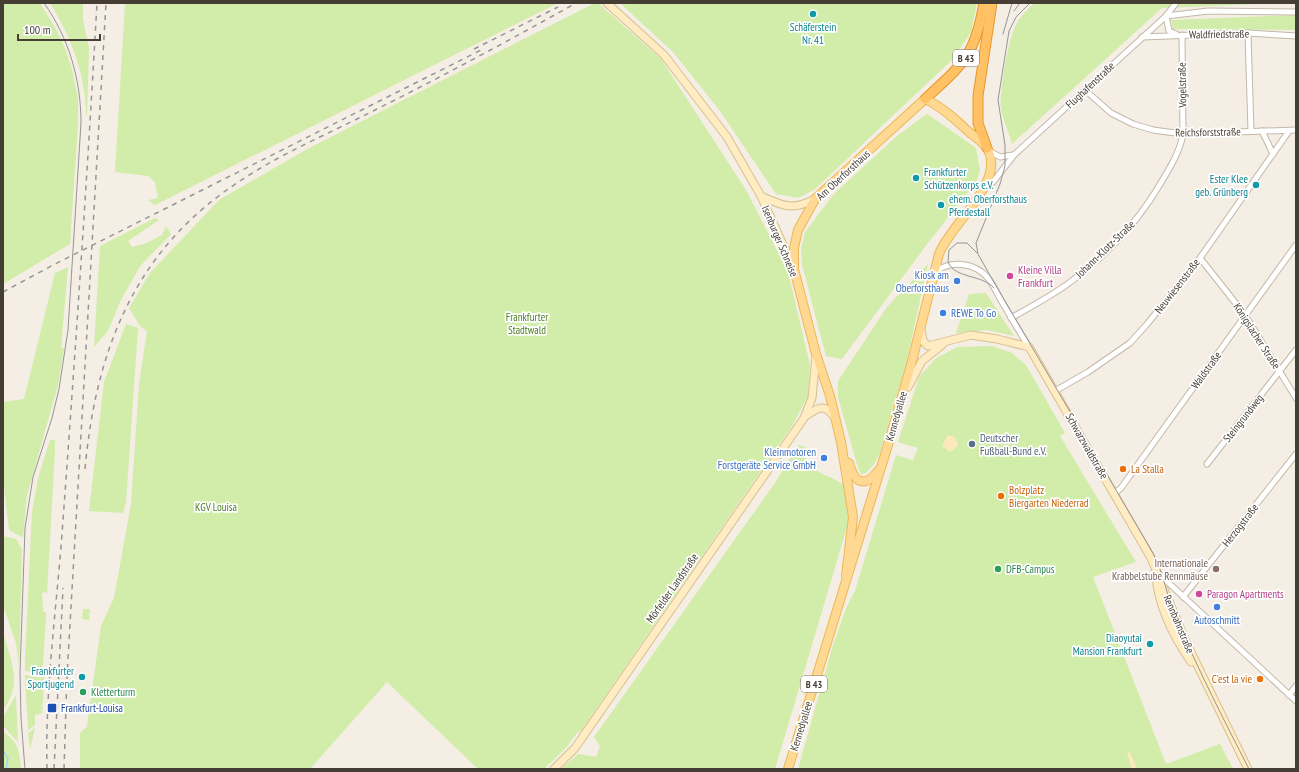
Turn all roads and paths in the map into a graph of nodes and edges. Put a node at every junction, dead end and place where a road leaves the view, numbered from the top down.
1 (607, 3) edge
2 (984, 3) edge
3 (992, 3) edge
4 (1176, 3) edge
5 (1296, 12) edge
6 (1166, 16) junction
7 (1248, 33) junction
8 (1180, 35) junction
9 (1296, 36) edge
10 (1142, 37) junction
11 (1085, 90) junction
12 (925, 99) junction
13 (1289, 130) junction
14 (1296, 130) edge
15 (1251, 131) junction
16 (1262, 131) junction
17 (1183, 134) junction
18 (987, 148) junction
19 (1273, 154) junction
20 (1014, 155) junction
21 (984, 188) junction
22 (761, 196) junction
23 (816, 199) junction
24 (1296, 246) edge
25 (1200, 258) junction
26 (794, 269) junction
27 (934, 272) junction
28 (1245, 315) junction
29 (1012, 318) junction
30 (921, 329) junction
31 (947, 342) junction
32 (1029, 347) junction
33 (1296, 350) edge
34 (816, 354) junction
35 (1280, 371) junction
36 (1055, 391) junction
37 (901, 397) junction
38 (1296, 398) edge
39 (804, 418) junction
40 (836, 418) junction
41 (839, 436) junction
42 (1296, 454) edge
43 (1207, 464) dead end
44 (881, 467) junction
45 (1115, 494) junction
46 (1144, 546) joint
47 (1156, 571) junction
48 (846, 576) junction
49 (1183, 597) junction
50 (1296, 686) edge
51 (1289, 695) junction
52 (1296, 701) edge
53 (554, 769) edge
54 (788, 769) edge
55 (1248, 769) edge

1 - 22 main road, Isenburger Schneise
2 - 12 highway, B 43
3 - 18 highway, B 43
4 - 6 street, Flughafenstraße
5 - 6 street
6 - 8 street
6 - 10 street, Flughafenstraße
7 - 8 street, Waldfriedstraße
7 - 9 street, Waldfriedstraße
7 - 15 street
8 - 10 street, Waldfriedstraße
8 - 17 street, Vogelstraße
10 - 11 street, Flughafenstraße
11 - 17 street, Reichsforststraße
11 - 20 street, Flughafenstraße
12 - 18 main road
12 - 23 main road, Am Oberforsthaus / B 43
13 - 14 street, Reichsforststraße
13 - 16 street, Reichsforststraße
13 - 19 street, Neuwiesenstraße
15 - 16 street, Reichsforststraße
15 - 17 street, Reichsforststraße
16 - 19 street
17 - 29 street, Johann-Klotz-Straße
18 - 20 street
18 - 21 main road, Kennedyallee / B 43
19 - 25 street, Neuwiesenstraße
20 - 21 street, Flughafenstraße
21 - 27 main road, Kennedyallee / B 43
22 - 23 main road
22 - 26 main road, Isenburger Schneise
23 - 26 main road, Am Oberforsthaus / B 43
24 - 28 street, Waldstraße
25 - 28 street, Königslacher Straße
25 - 36 street, Neuwiesenstraße
26 - 34 main road, Isenburger Schneise / B 43
27 - 29 street, Schwarzwaldstraße
27 - 30 main road, Kennedyallee / B 43
28 - 35 street, Königslacher Straße
28 - 45 street, Waldstraße
29 - 32 street, Schwarzwaldstraße
30 - 31 main road
30 - 37 main road, Kennedyallee / B 43
31 - 32 main road
31 - 37 main road
32 - 36 main road, Schwarzwaldstraße
33 - 35 street, Steingrundweg
34 - 39 main road, Mörfelder Landstraße
34 - 40 main road, Isenburger Schneise / B 43
35 - 38 street, Königslacher Straße
35 - 43 street, Steingrundweg
36 - 45 main road, Schwarzwaldstraße
37 - 44 main road, Kennedyallee / B 43
39 - 40 main road, Mörfelder Landstraße
39 - 53 main road, Mörfelder Landstraße
40 - 41 main road, Isenburger Schneise / B 43
41 - 44 main road
41 - 48 main road, Isenburger Schneise / B 43
42 - 49 street, Herzogstraße
44 - 48 main road, Kennedyallee / B 43
45 - 46 main road, Schwarzwaldstraße
46 - 47 main road, Rennbahnstraße
47 - 49 street
47 - 55 main road, Rennbahnstraße
48 - 54 main road, Kennedyallee / B 43
49 - 51 street
50 - 51 street
51 - 52 street

